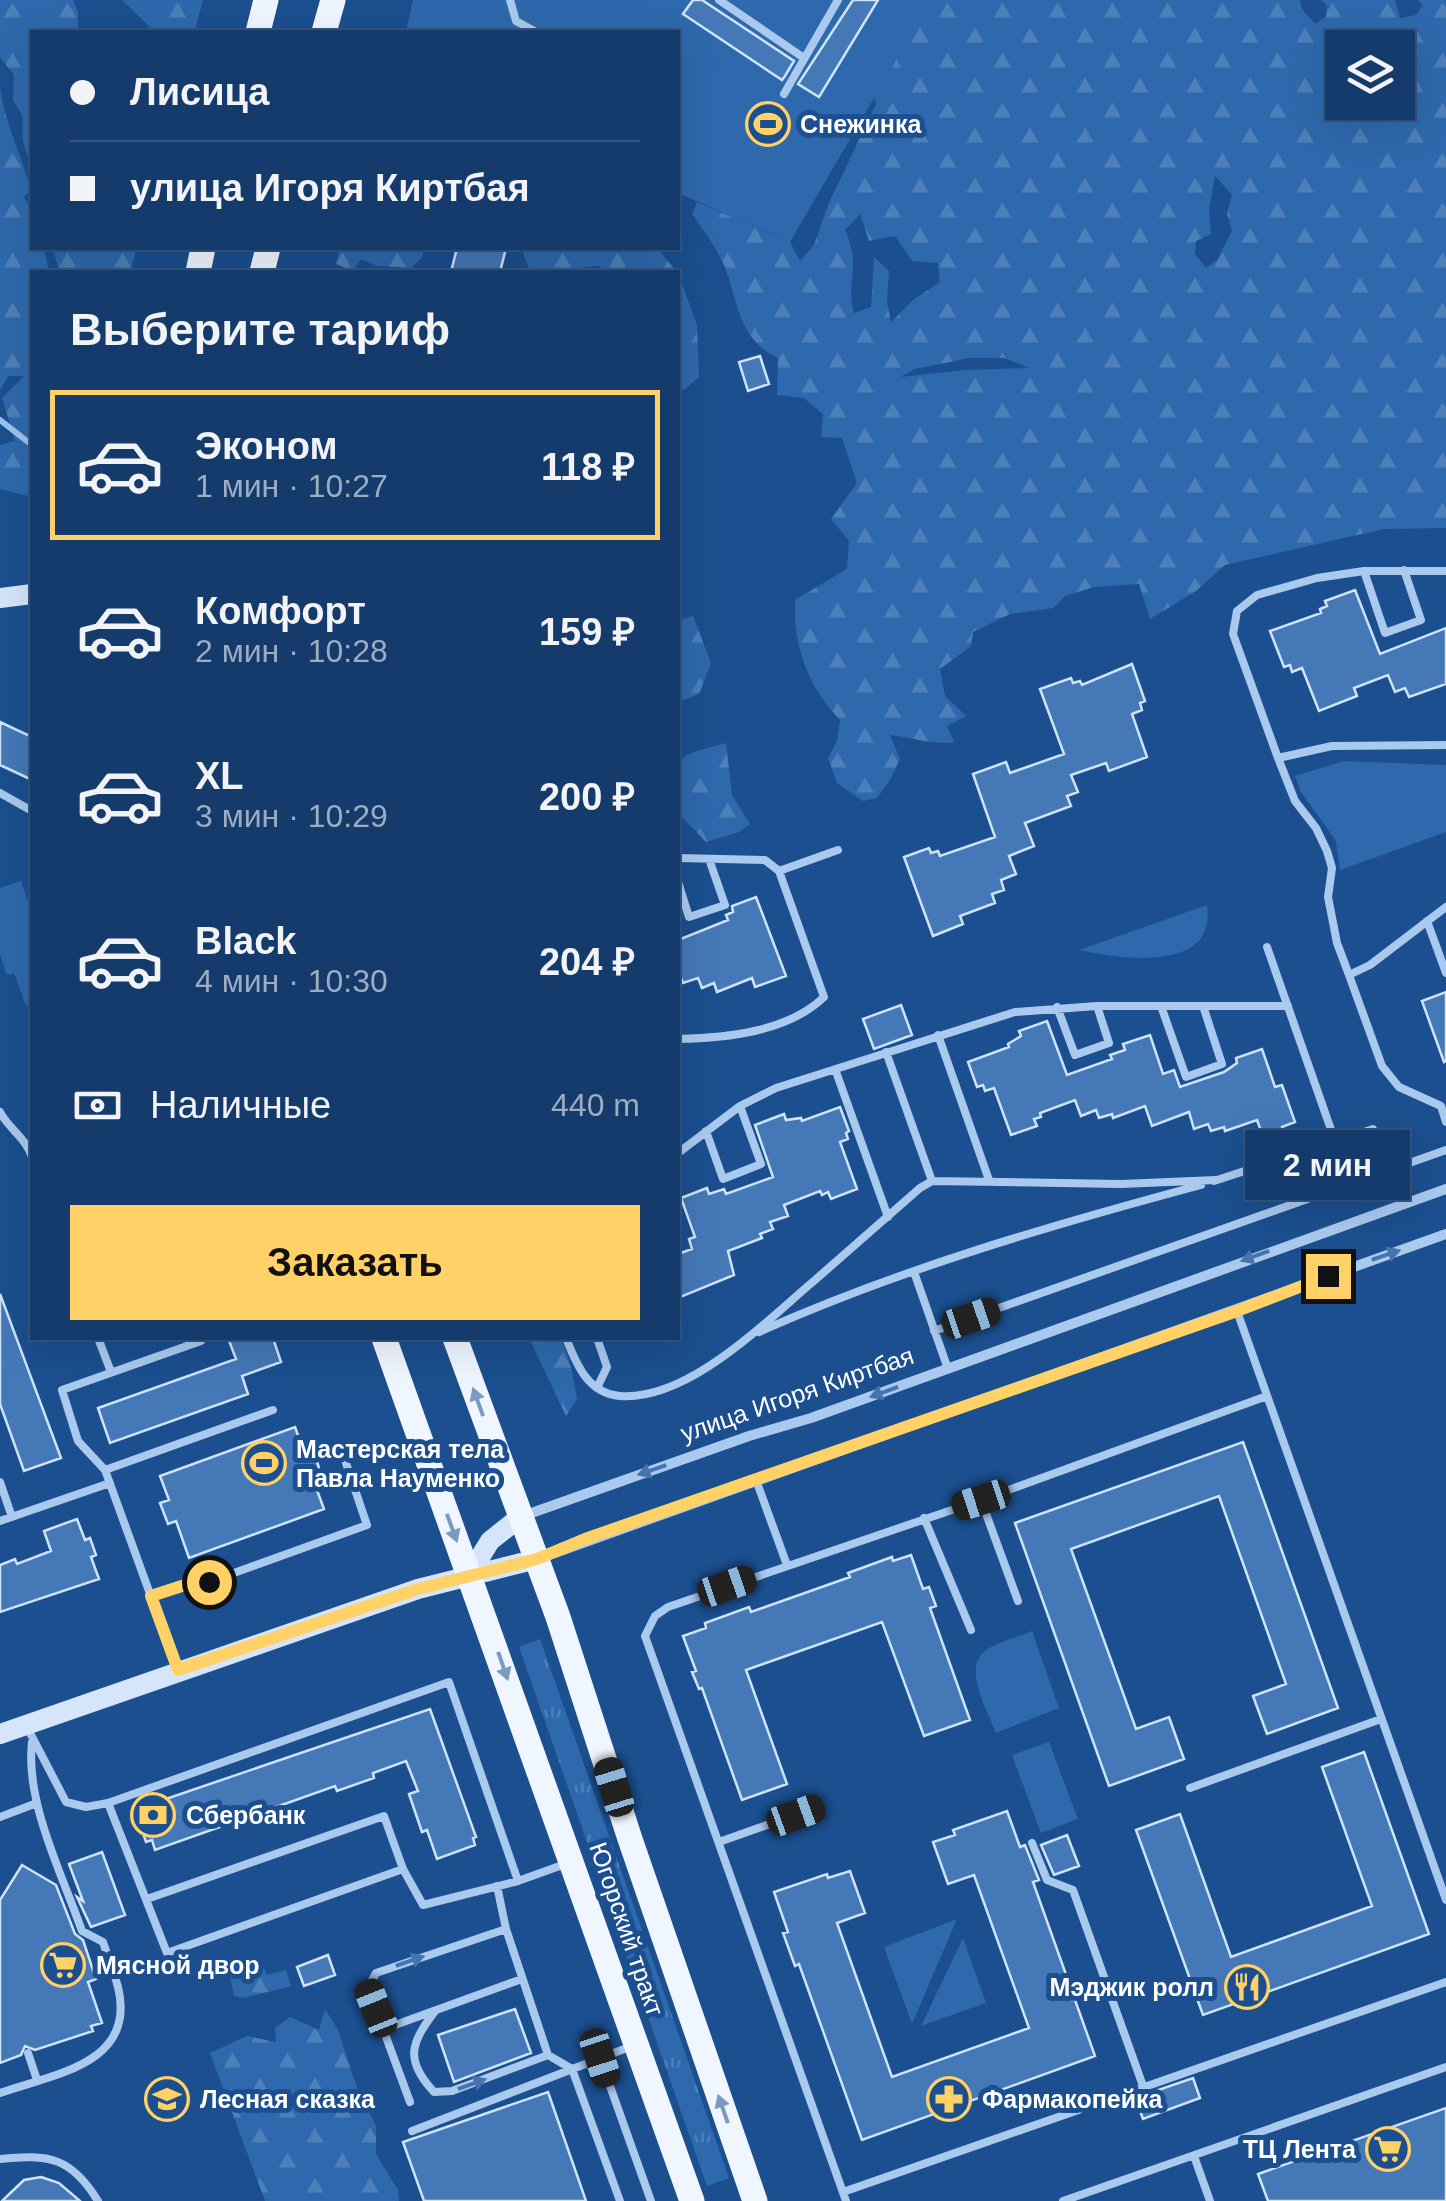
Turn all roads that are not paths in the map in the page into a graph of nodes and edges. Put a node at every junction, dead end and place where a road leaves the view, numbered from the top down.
1 (266, 0) edge
2 (333, 0) edge
3 (510, 0) edge
4 (719, 0) edge
5 (838, 0) edge
6 (258, 30) edge
7 (325, 30) edge
8 (527, 30) edge
9 (804, 58) junction
10 (784, 94) dead end
11 (1404, 570) junction
12 (1364, 571) junction
13 (1446, 571) edge
14 (30, 594) edge
15 (0, 598) edge
16 (1446, 745) edge
17 (1278, 758) junction
18 (0, 793) edge
19 (30, 810) edge
20 (838, 850) dead end
21 (680, 858) edge
22 (710, 859) junction
23 (779, 870) junction
24 (680, 888) edge
25 (1446, 907) edge
26 (1427, 922) junction
27 (1267, 947) dead end
28 (1446, 973) edge
29 (1349, 975) junction
30 (1097, 1006) junction
31 (1161, 1006) junction
32 (1202, 1006) junction
33 (1288, 1006) junction
34 (1057, 1007) junction
35 (938, 1035) junction
36 (680, 1039) edge
37 (886, 1052) junction
38 (835, 1069) junction
39 (1443, 1104) edge
40 (740, 1106) junction
41 (0, 1112) edge
42 (1446, 1122) edge
43 (1373, 1128) dead end
44 (706, 1131) junction
45 (1336, 1141) junction
46 (30, 1143) edge
47 (1446, 1150) edge
48 (680, 1151) edge
49 (932, 1180) junction
50 (990, 1180) junction
51 (1216, 1180) junction
52 (1121, 1184) junction
53 (1446, 1189) edge
54 (1120, 1206) junction
55 (888, 1217) junction
56 (1446, 1234) edge
57 (914, 1272) junction
58 (790, 1300) junction
59 (1237, 1311) junction
60 (801, 1313) junction
61 (934, 1331) junction
62 (750, 1336) junction
63 (99, 1340) edge
64 (200, 1340) edge
65 (385, 1340) edge
66 (456, 1340) edge
67 (567, 1340) edge
68 (599, 1340) edge
69 (948, 1369) junction
70 (111, 1372) junction
71 (597, 1388) junction
72 (1267, 1396) junction
73 (274, 1410) dead end
74 (345, 1460) dead end
75 (105, 1470) junction
76 (756, 1480) junction
77 (0, 1482) edge
78 (110, 1483) junction
79 (981, 1500) junction
80 (12, 1517) junction
81 (520, 1517) junction
82 (924, 1518) junction
83 (0, 1521) edge
84 (537, 1559) junction
85 (787, 1565) junction
86 (468, 1574) junction
87 (151, 1596) junction
88 (1018, 1601) dead end
89 (971, 1630) dead end
90 (178, 1670) junction
91 (1380, 1719) junction
92 (29, 1733) junction
93 (0, 1734) edge
94 (1190, 1788) dead end
95 (38, 1803) junction
96 (108, 1803) junction
97 (818, 1807) dead end
98 (0, 1817) edge
99 (718, 1842) junction
100 (1032, 1843) dead end
101 (573, 1862) junction
102 (402, 1869) junction
103 (518, 1881) junction
104 (497, 1886) junction
105 (147, 1899) junction
106 (1446, 1900) edge
107 (506, 1928) junction
108 (522, 1979) junction
109 (1446, 1982) edge
110 (435, 2011) junction
111 (384, 2029) junction
112 (635, 2045) junction
113 (28, 2053) dead end
114 (548, 2055) junction
115 (600, 2058) junction
116 (1446, 2068) edge
117 (572, 2069) junction
118 (38, 2080) junction
119 (1143, 2086) junction
120 (0, 2093) edge
121 (410, 2102) dead end
122 (412, 2131) dead end
123 (1194, 2156) junction
124 (0, 2159) edge
125 (845, 2196) edge
126 (98, 2201) edge
127 (620, 2201) edge
128 (651, 2201) edge
129 (692, 2201) edge
130 (755, 2201) edge
131 (1064, 2201) edge
132 (1210, 2201) edge

1 - 6 main road
2 - 7 main road
3 - 8 lane
4 - 9 lane
5 - 9 lane
9 - 10 lane
11 - 12 lane
11 - 12 lane
11 - 13 lane
12 - 17 lane
14 - 15 main road
16 - 17 lane
17 - 29 lane
18 - 19 lane
20 - 23 lane
21 - 22 lane
22 - 23 lane
22 - 24 lane
23 - 36 lane
25 - 26 lane
26 - 28 lane
26 - 29 lane
27 - 33 lane
29 - 39 lane
30 - 31 lane
30 - 34 lane
30 - 34 lane
31 - 32 lane
31 - 32 lane
32 - 33 lane
33 - 45 lane
34 - 35 lane
35 - 37 lane
35 - 50 lane
37 - 38 lane
37 - 49 lane
38 - 40 lane
38 - 55 lane
39 - 42 lane
40 - 44 lane
40 - 44 lane
41 - 46 lane
43 - 45 lane
44 - 48 lane
45 - 51 lane
47 - 61 lane
49 - 50 lane
49 - 55 lane
50 - 52 lane
51 - 52 lane
51 - 54 lane
52 - 54 lane
53 -> 69 street, улица Игоря Киртбая
54 - 57 lane
55 - 58 lane
59 -> 56 street
57 - 60 lane
57 - 61 lane
58 - 60 lane
58 - 62 lane
59 - 72 lane
59 - 76 street
60 - 62 lane
61 - 69 lane
62 - 71 lane
63 - 70 lane
64 - 70 lane
65 -> 86 main road, Югорский тракт
81 -> 66 main road, Югорский тракт
67 - 71 lane
68 - 71 lane
69 -> 81 street, улица Игоря Киртбая
70 - 75 lane
72 - 79 lane
72 - 91 lane
73 - 75 lane
74 - 87 lane
75 - 78 lane
76 - 84 street
76 - 85 lane
77 - 80 lane
78 - 80 lane
78 - 87 lane
79 - 82 lane
79 - 88 lane
80 - 83 lane
81 - 84 main road, Югорский тракт
81 - 86 main road, улица Игоря Киртбая
82 - 85 lane
82 - 89 lane
84 - 86 main road
130 -> 84 main road, Югорский тракт
85 - 99 lane
86 - 90 main road
86 -> 101 main road, Югорский тракт
87 - 90 lane
90 - 92 main road
91 - 94 lane
91 - 106 lane
92 - 93 main road
92 - 95 lane
92 - 96 lane
95 - 98 lane
95 - 118 lane
96 - 103 lane
96 - 105 lane
97 - 99 lane
99 - 125 lane
100 - 119 lane
101 - 103 lane
101 - 112 main road, Югорский тракт
102 - 104 lane
102 - 105 lane
102 - 105 lane
103 - 104 lane
104 - 107 lane
107 - 108 lane
111 -> 107 lane
108 - 110 lane
108 - 114 lane
109 - 119 lane
110 - 111 lane
110 -> 114 lane
111 - 121 lane
112 - 115 lane
112 - 129 main road, Югорский тракт
113 - 118 lane
114 - 117 lane
115 - 117 lane
115 - 128 lane
116 - 123 lane
117 - 122 lane
117 - 127 lane
118 - 120 lane
119 - 125 lane
123 - 131 lane
123 - 132 lane
124 - 126 lane

